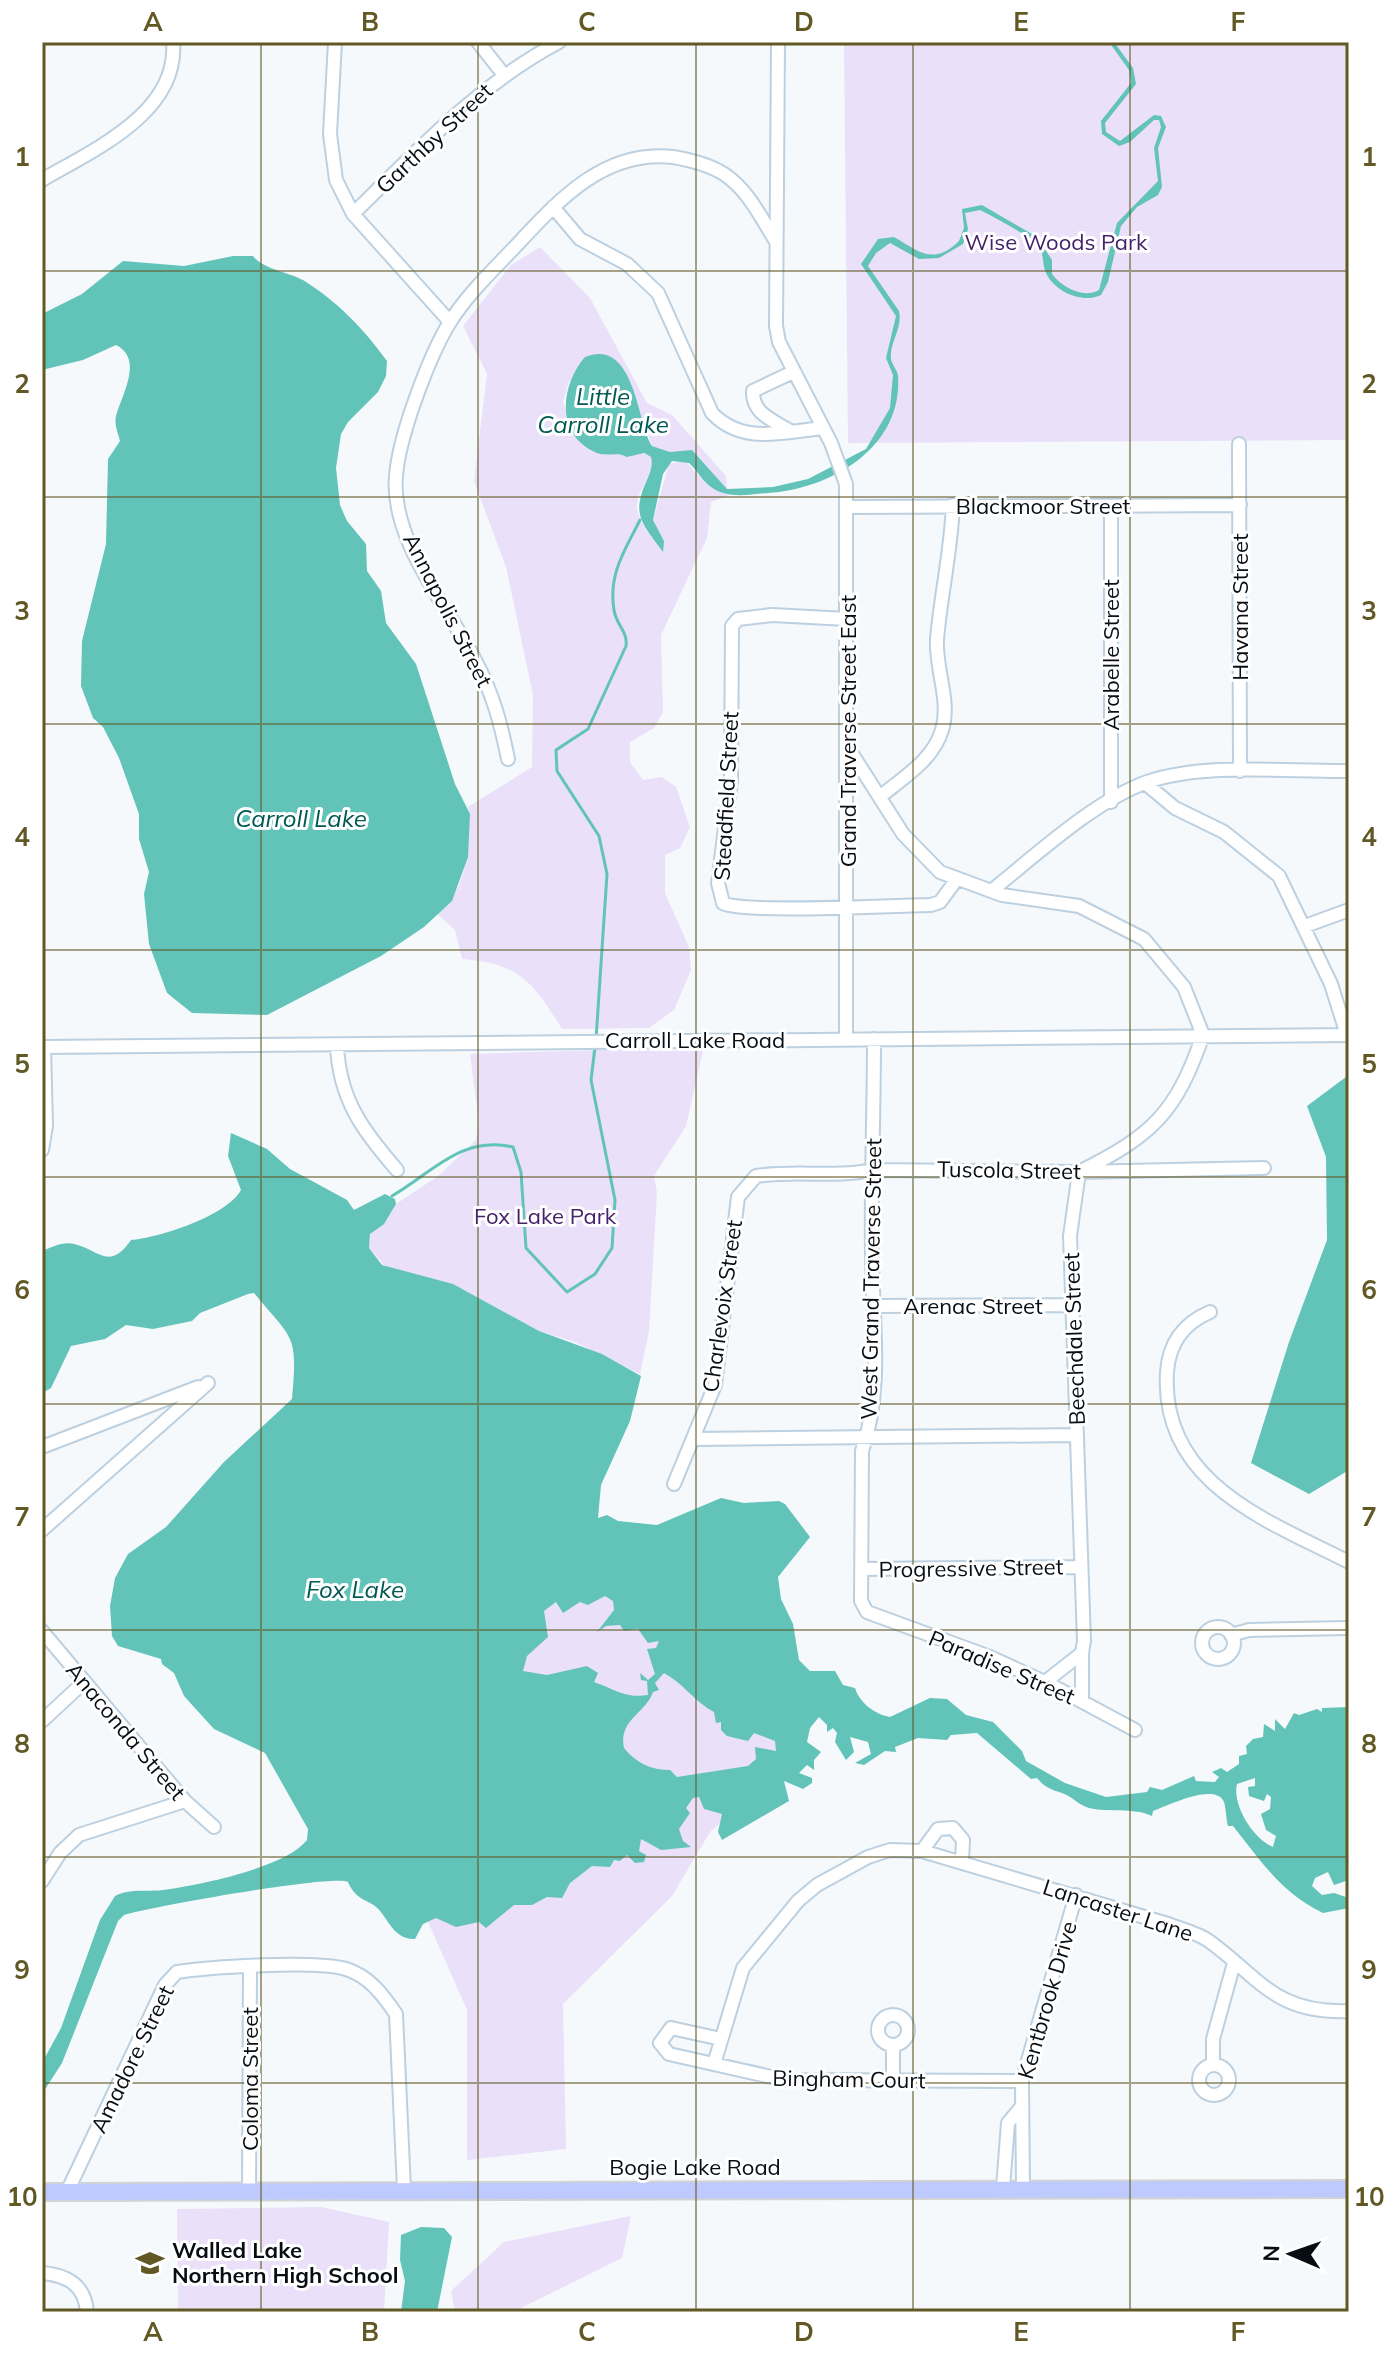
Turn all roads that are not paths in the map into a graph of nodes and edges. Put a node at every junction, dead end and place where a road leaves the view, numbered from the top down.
1 (173, 42) edge
2 (335, 42) edge
3 (478, 42) edge
4 (559, 42) edge
5 (774, 44) edge
6 (504, 75) junction
7 (42, 180) edge
8 (553, 207) junction
9 (353, 214) junction
10 (775, 241) junction
11 (450, 322) junction
12 (793, 372) junction
13 (823, 428) junction
14 (790, 431) junction
15 (1239, 444) dead end
16 (953, 505) junction
17 (1240, 505) junction
18 (847, 507) junction
19 (1111, 507) junction
20 (847, 619) junction
21 (847, 746) junction
22 (508, 759) dead end
23 (1240, 771) junction
24 (1349, 771) edge
25 (1145, 783) junction
26 (881, 796) junction
27 (1111, 802) junction
28 (957, 879) junction
29 (991, 891) junction
30 (848, 905) junction
31 (1349, 910) edge
32 (1305, 926) junction
33 (1203, 1035) junction
34 (1348, 1035) edge
35 (846, 1039) junction
36 (874, 1039) junction
37 (337, 1045) junction
38 (43, 1047) edge
39 (42, 1150) edge
40 (1264, 1168) dead end
41 (397, 1170) dead end
42 (872, 1170) junction
43 (1079, 1172) junction
44 (756, 1176) joint
45 (1072, 1305) junction
46 (873, 1306) junction
47 (1210, 1312) dead end
48 (1077, 1435) junction
49 (694, 1439) junction
50 (867, 1439) junction
51 (42, 1447) edge
52 (674, 1484) dead end
53 (42, 1530) edge
54 (1349, 1562) edge
55 (1081, 1567) junction
56 (861, 1569) junction
57 (867, 1612) joint
58 (1349, 1628) edge
59 (42, 1631) edge
60 (1231, 1635) dead end
61 (1082, 1653) junction
62 (84, 1682) junction
63 (1045, 1682) junction
64 (1082, 1701) junction
65 (42, 1721) edge
66 (1135, 1730) dead end
67 (185, 1801) junction
68 (214, 1827) dead end
69 (922, 1851) junction
70 (962, 1862) junction
71 (42, 1881) edge
72 (1076, 1895) junction
73 (1234, 1963) junction
74 (250, 1967) junction
75 (1349, 2011) edge
76 (721, 2039) junction
77 (893, 2045) dead end
78 (714, 2064) junction
79 (1213, 2065) dead end
80 (893, 2081) junction
81 (1022, 2081) junction
82 (1022, 2106) junction
83 (1003, 2188) junction
84 (1023, 2188) junction
85 (404, 2189) junction
86 (1349, 2189) edge
87 (249, 2190) junction
88 (42, 2192) edge
89 (67, 2192) junction
90 (42, 2273) edge
91 (87, 2312) edge

1 - 7 street
2 - 9 street
3 - 6 street
4 - 6 street, Garthby Street
5 - 10 street
6 - 9 street, Garthby Street
8 - 10 street, Annapolis Street
8 - 11 street, Annapolis Street
8 - 14 street
9 - 11 street
10 - 12 street
11 - 22 street, Annapolis Street
12 - 13 street
12 - 14 street
13 - 14 street
13 - 18 street, Grand Traverse Street East
15 - 17 street, Havana Street
16 - 18 street, Blackmoor Street
16 - 19 street, Blackmoor Street
16 - 26 street
17 - 19 street, Blackmoor Street
17 - 23 street, Havana Street
18 - 20 street, Grand Traverse Street East
19 - 27 street, Arabelle Street
20 - 21 street, Grand Traverse Street East
20 - 30 street, Steadfield Street
21 - 26 street
21 - 30 street, Grand Traverse Street East
23 - 24 street
23 - 25 street
25 - 27 street
25 - 32 street
26 - 28 street
27 - 29 street
28 - 29 street
28 - 30 street
29 - 33 street
30 - 35 street, Grand Traverse Street East
31 - 32 street
32 - 34 street
33 - 34 street, Carroll Lake Road
33 - 36 street, Carroll Lake Road
33 - 43 street
35 - 36 street, Carroll Lake Road
35 - 37 street, Carroll Lake Road
36 - 42 street, West Grand Traverse Street
37 - 38 street, Carroll Lake Road
37 - 41 street
38 - 39 street
40 - 43 street, Tuscola Street
42 - 43 street, Tuscola Street
42 - 44 street, Tuscola Street
42 - 46 street, West Grand Traverse Street
43 - 45 street, Beechdale Street
44 - 49 street, Charlevoix Street
45 - 46 street, Arenac Street
45 - 48 street, Beechdale Street
46 - 50 street, West Grand Traverse Street
47 - 54 street
48 - 50 street
48 - 55 street, Beechdale Street
49 - 50 street
49 - 52 street, Charlevoix Street
50 - 56 street, West Grand Traverse Street
51 - 53 street
55 - 56 street, Progressive Street
55 - 61 street, Beechdale Street
56 - 57 street, West Grand Traverse Street
57 - 63 street, Paradise Street
58 - 60 street
59 - 62 street, Anaconda Street
61 - 63 street
61 - 64 street, Beechdale Street
62 - 65 street
62 - 67 street, Anaconda Street
63 - 64 street, Paradise Street
64 - 66 street, Paradise Street
67 - 68 street, Anaconda Street
67 - 71 street
69 - 70 street, Lancaster Lane
69 - 70 street
69 - 76 street, Lancaster Lane
70 - 72 street, Lancaster Lane
72 - 73 street, Lancaster Lane
72 - 81 street, Kentbrook Drive
73 - 75 street, Lancaster Lane
73 - 79 street
74 - 85 street, Amadore Street
74 - 87 street, Coloma Street
74 - 89 street, Amadore Street
76 - 78 street, Lancaster Lane
76 - 78 street, Bingham Court
77 - 80 street
78 - 80 street, Bingham Court
80 - 81 street, Bingham Court
81 - 82 street, Kentbrook Drive
82 - 83 street, Kentbrook Drive
82 - 84 street, Kentbrook Drive
83 - 84 main road, Bogie Lake Road
83 - 85 main road, Bogie Lake Road
84 - 86 main road, Bogie Lake Road
85 - 87 main road, Bogie Lake Road
87 - 89 main road, Bogie Lake Road
88 - 89 main road, Bogie Lake Road
90 - 91 street

